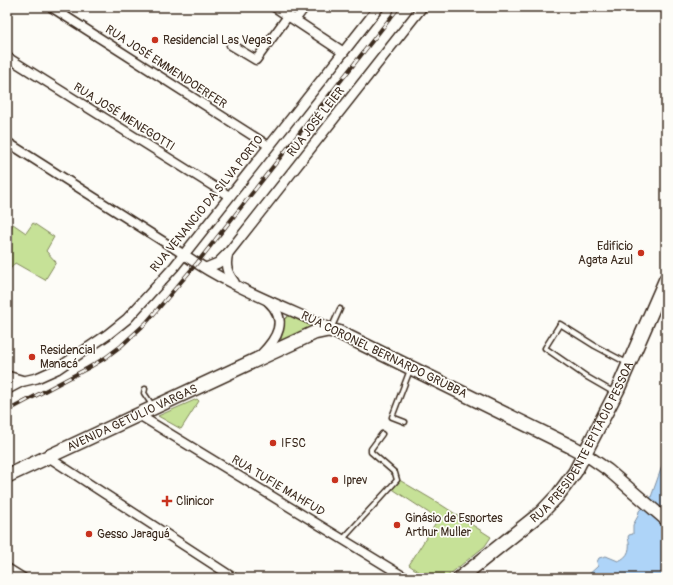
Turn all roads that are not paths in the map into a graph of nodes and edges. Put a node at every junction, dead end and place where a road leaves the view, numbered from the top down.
1 (51, 7) edge
2 (275, 7) edge
3 (305, 7) edge
4 (379, 7) edge
5 (422, 7) edge
6 (291, 18) junction
7 (230, 45) dead end
8 (343, 52) junction
9 (7, 57) edge
10 (7, 142) edge
11 (269, 146) junction
12 (229, 196) junction
13 (192, 244) junction
14 (229, 252) junction
15 (183, 254) junction
16 (196, 262) junction
17 (174, 267) junction
18 (206, 268) junction
19 (666, 279) edge
20 (236, 284) junction
21 (266, 299) junction
22 (340, 309) dead end
23 (293, 311) junction
24 (279, 321) junction
25 (334, 331) junction
26 (257, 360) junction
27 (629, 364) junction
28 (411, 368) junction
29 (7, 376) edge
30 (24, 381) junction
31 (145, 389) dead end
32 (7, 390) edge
33 (616, 394) junction
34 (154, 407) junction
35 (139, 415) junction
36 (405, 422) dead end
37 (382, 434) dead end
38 (585, 454) junction
39 (48, 457) junction
40 (7, 476) edge
41 (666, 520) edge
42 (342, 539) junction
43 (7, 568) edge
44 (23, 578) edge
45 (234, 578) edge
46 (406, 578) edge
47 (460, 578) edge

1 - 11 street, RUA JOSÉ EMMENDOERFER
2 - 6 street
3 - 6 street
4 - 8 street, RUA VENANCIO DA SILVA PORTO
5 - 14 street, RUA JOSÉ LEIER
6 - 7 street
6 - 8 street
8 - 11 street, RUA VENANCIO DA SILVA PORTO
9 - 12 street, RUA JOSÉ MENEGOTTI
10 - 15 street
11 - 12 street, RUA VENANCIO DA SILVA PORTO
12 - 13 street, RUA VENANCIO DA SILVA PORTO
13 - 15 street, RUA VENANCIO DA SILVA PORTO
13 - 16 street
14 - 18 street, RUA JOSÉ LEIER
14 - 20 street
15 - 16 street, RUA CORONEL BERNARDO GRUBBA
15 - 17 street, RUA VENANCIO DA SILVA PORTO
16 - 17 street
16 - 18 street, RUA CORONEL BERNARDO GRUBBA
17 - 30 street, RUA VENANCIO DA SILVA PORTO
18 - 20 street, RUA CORONEL BERNARDO GRUBBA
19 - 27 highway, RUA PRESIDENTE EPITÁCIO PESSOA
20 - 21 street, RUA CORONEL BERNARDO GRUBBA
21 - 23 street, RUA CORONEL BERNARDO GRUBBA
21 - 24 street
22 - 25 lane
23 - 24 street
23 - 25 street, RUA CORONEL BERNARDO GRUBBA
24 - 26 street, AVENIDA GETÚLIO VARGAS
25 - 26 highway, AVENIDA GETÚLIO VARGAS
25 - 28 highway, RUA CORONEL BERNARDO GRUBBA
26 - 34 highway, AVENIDA GETÚLIO VARGAS
27 - 33 highway, RUA PRESIDENTE EPITÁCIO PESSOA
27 - 33 lane
28 - 36 lane
28 - 38 highway, RUA CORONEL BERNARDO GRUBBA
29 - 30 street
30 - 32 street
31 - 34 lane
33 - 38 highway, RUA PRESIDENTE EPITÁCIO PESSOA
34 - 35 highway, AVENIDA GETÚLIO VARGAS
35 - 39 highway, AVENIDA GETÚLIO VARGAS
35 - 42 street, RUA TUFIE MAHFUD
37 - 42 lane
38 - 41 main road
38 - 47 highway, RUA PRESIDENTE EPITÁCIO PESSOA
39 - 40 highway, AVENIDA GETÚLIO VARGAS
39 - 45 street
42 - 46 street, RUA TUFIE MAHFUD
43 - 44 street

